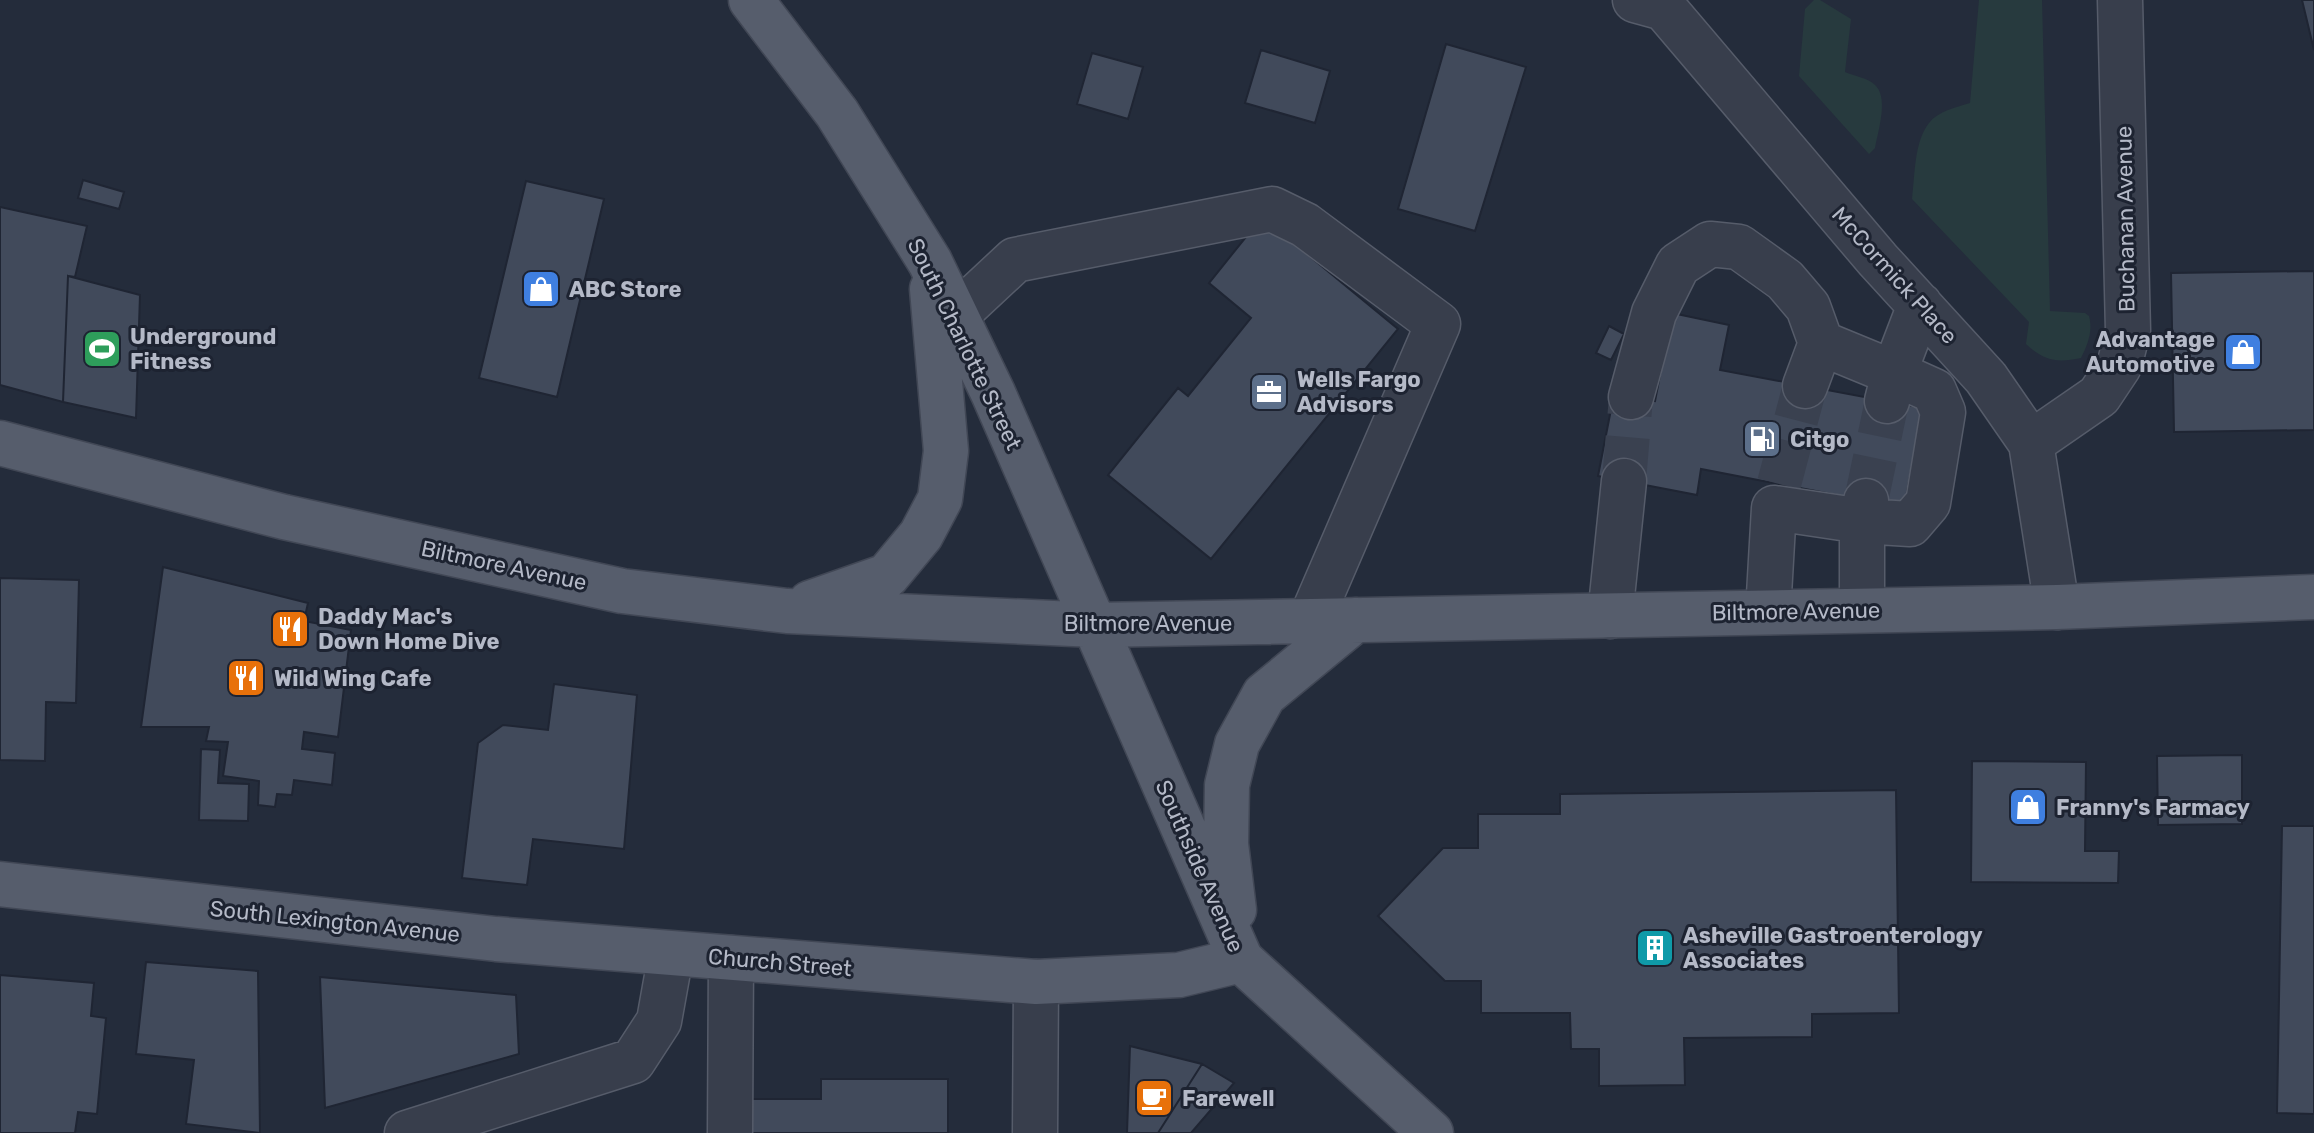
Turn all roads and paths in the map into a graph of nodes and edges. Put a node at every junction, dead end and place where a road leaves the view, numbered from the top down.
1 (751, 0) edge
2 (2120, 0) edge
3 (1655, 3) edge
4 (930, 262) junction
5 (1920, 305) junction
6 (956, 315) junction
7 (1821, 343) junction
8 (1805, 386) tunnel mouth
9 (1890, 387) junction
10 (1631, 397) tunnel mouth
11 (0, 443) edge
12 (2031, 443) junction
13 (1624, 481) tunnel mouth
14 (1864, 511) junction
15 (2314, 597) edge
16 (2057, 607) junction
17 (1862, 610) junction
18 (787, 611) junction
19 (1768, 612) junction
20 (1610, 616) junction
21 (1355, 620) junction
22 (1310, 621) junction
23 (1096, 625) junction
24 (0, 884) edge
25 (671, 954) junction
26 (731, 958) junction
27 (1241, 960) junction
28 (1036, 982) junction
29 (423, 1131) edge
30 (730, 1133) edge
31 (1035, 1133) edge
32 (1431, 1133) edge

1 - 4 main road, South Charlotte Street
2 - 12 street, Buchanan Avenue
3 - 5 street, McCormick Place
4 - 6 main road, South Charlotte Street
4 - 18 main road
5 - 9 street
5 - 12 street, McCormick Place
6 - 22 street
6 - 23 main road, South Charlotte Street
7 - 8 street
7 - 9 street
7 - 10 street
9 - 14 street
11 - 18 main road, Biltmore Avenue
12 - 16 street, McCormick Place
13 - 20 street
14 - 17 street
14 - 19 street
15 - 16 main road, Biltmore Avenue
16 - 17 main road, Biltmore Avenue
17 - 19 main road, Biltmore Avenue
18 - 23 main road, Biltmore Avenue
19 - 20 main road, Biltmore Avenue
20 - 21 main road, Biltmore Avenue
21 - 22 main road, Biltmore Avenue
21 - 27 main road
22 - 23 main road, Biltmore Avenue
23 - 27 main road, Southside Avenue
24 - 25 main road, South Lexington Avenue
25 - 26 main road, Church Street
25 - 29 street
26 - 28 main road, Church Street
26 - 30 street
27 - 28 main road, Church Street
27 - 32 main road, Southside Avenue
28 - 31 street

